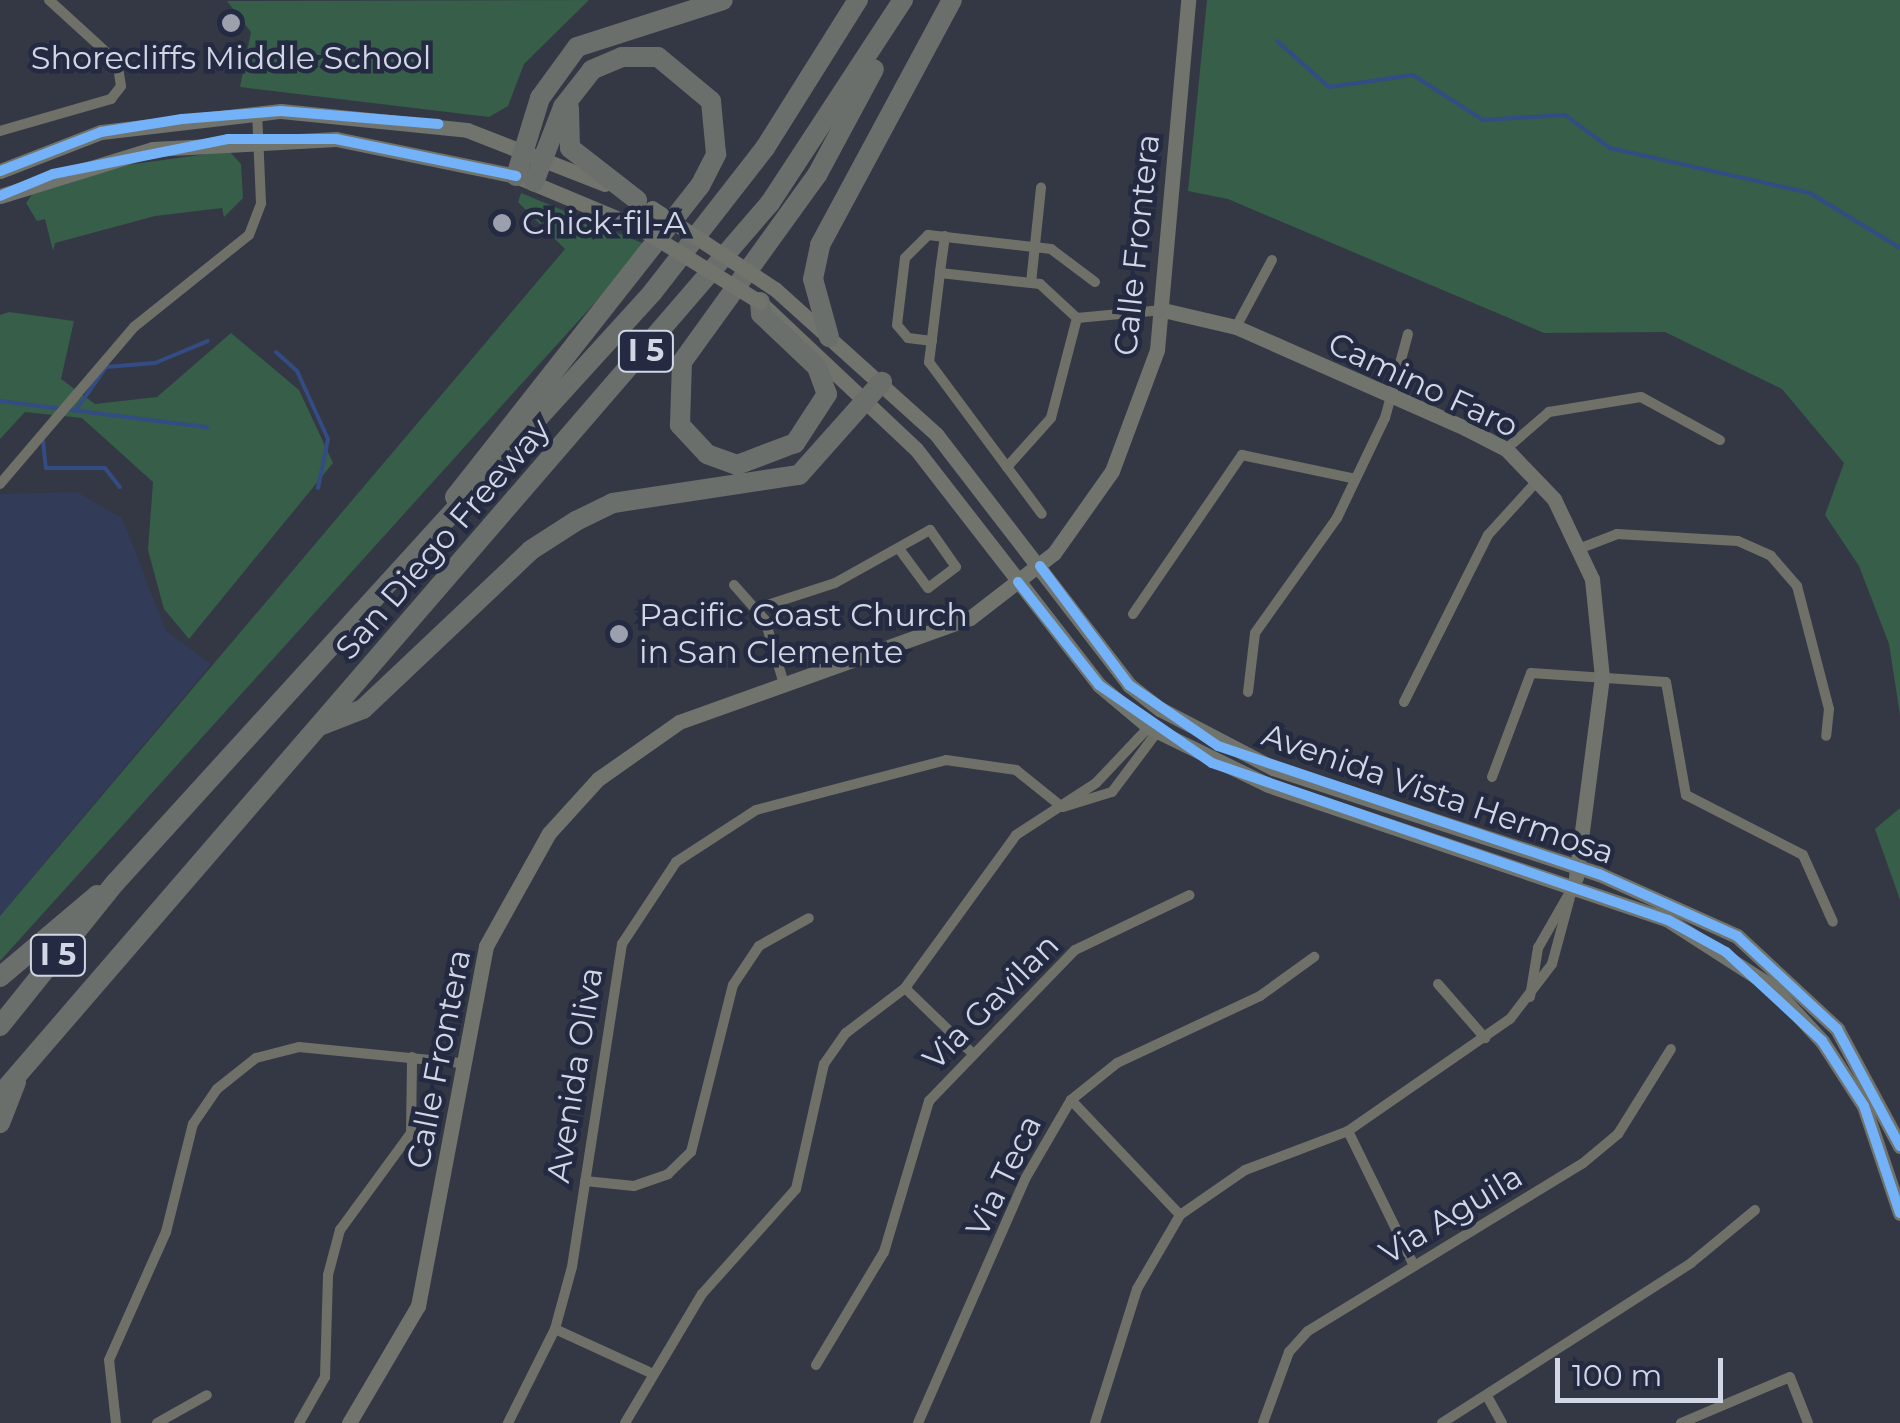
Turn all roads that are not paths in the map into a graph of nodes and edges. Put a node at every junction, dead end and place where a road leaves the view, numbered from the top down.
1 (49, 0) edge
2 (723, 0) edge
3 (858, 0) edge
4 (905, 0) edge
5 (952, 0) edge
6 (1197, 0) edge
7 (1189, 8) edge
8 (570, 96) junction
9 (257, 112) junction
10 (0, 132) edge
11 (258, 138) junction
12 (533, 151) junction
13 (0, 171) edge
14 (525, 179) junction
15 (1041, 188) dead end
16 (0, 196) edge
17 (645, 204) junction
18 (946, 236) junction
19 (1034, 247) junction
20 (1272, 260) dead end
21 (940, 273) junction
22 (1095, 282) dead end
23 (1031, 283) junction
24 (767, 296) junction
25 (1163, 310) junction
26 (1077, 318) junction
27 (1236, 328) junction
28 (1408, 334) dead end
29 (829, 337) junction
30 (932, 341) junction
31 (882, 382) junction
32 (868, 400) junction
33 (1391, 402) junction
34 (1720, 440) dead end
35 (1506, 449) junction
36 (1007, 467) junction
37 (1356, 480) junction
38 (1538, 480) junction
39 (0, 484) edge
40 (1042, 514) dead end
41 (1581, 548) junction
42 (900, 550) junction
43 (1040, 566) junction
44 (404, 568) junction
45 (1018, 582) junction
46 (734, 585) dead end
47 (758, 608) junction
48 (1133, 614) dead end
49 (1602, 678) junction
50 (784, 684) junction
51 (1248, 692) dead end
52 (1404, 702) dead end
53 (315, 728) junction
54 (1154, 729) junction
55 (1826, 736) dead end
56 (1109, 772) junction
57 (1492, 778) dead end
58 (1118, 783) junction
59 (1099, 788) junction
60 (1062, 807) junction
61 (1579, 868) junction
62 (115, 883) junction
63 (1573, 885) junction
64 (1190, 895) dead end
65 (809, 918) dead end
66 (1833, 922) dead end
67 (1545, 938) junction
68 (1560, 946) junction
69 (1314, 957) dead end
70 (1536, 961) junction
71 (1552, 964) junction
72 (0, 976) edge
73 (1438, 984) dead end
74 (904, 988) junction
75 (1530, 997) junction
76 (0, 1026) edge
77 (1485, 1038) junction
78 (1671, 1048) dead end
79 (971, 1052) junction
80 (412, 1057) junction
81 (460, 1063) junction
82 (18, 1075) junction
83 (0, 1095) edge
84 (1071, 1100) junction
85 (0, 1124) edge
86 (1348, 1132) junction
87 (1900, 1146) edge
88 (585, 1181) junction
89 (1755, 1210) dead end
90 (1900, 1213) edge
91 (1180, 1215) junction
92 (1414, 1266) junction
93 (555, 1329) junction
94 (816, 1365) dead end
95 (649, 1372) junction
96 (206, 1394) dead end
97 (1486, 1396) junction
98 (116, 1423) edge
99 (157, 1423) edge
100 (299, 1423) edge
101 (349, 1423) edge
102 (508, 1423) edge
103 (625, 1423) edge
104 (918, 1423) edge
105 (1095, 1423) edge
106 (1263, 1423) edge
107 (1442, 1423) edge
108 (1502, 1423) edge
109 (1680, 1423) edge
110 (1808, 1423) edge

1 - 10 street
2 - 12 highway
3 - 44 highway, San Diego Freeway / I 5
4 - 24 highway
4 - 53 highway, San Diego Freeway / I 5
5 - 29 highway
6 - 7 main road, Calle Frontera
7 - 25 main road, Calle Frontera
8 - 12 highway
8 - 17 highway
8 - 44 highway
9 - 11 street
9 - 12 main road, Avenida Vista Hermosa
9 - 13 main road, Avenida Vista Hermosa
11 - 14 main road, Avenida Vista Hermosa
11 - 16 main road, Avenida Vista Hermosa
11 - 39 street
12 - 14 highway
12 - 17 main road, Avenida Vista Hermosa
14 - 24 main road, Avenida Vista Hermosa, bridge
15 - 19 street
17 - 24 main road, Avenida Vista Hermosa, bridge
18 - 19 street
18 - 21 street
18 - 30 street
19 - 22 street
19 - 23 street
20 - 27 street
21 - 23 street
21 - 30 street
23 - 26 street
24 - 29 main road, Avenida Vista Hermosa
24 - 32 main road, Avenida Vista Hermosa
25 - 26 street
25 - 27 main road, Camino Faro
25 - 43 main road, Calle Frontera
26 - 36 street
27 - 33 main road, Camino Faro
28 - 33 street
29 - 31 main road, Avenida Vista Hermosa
30 - 36 street
31 - 32 highway
31 - 43 main road, Avenida Vista Hermosa
32 - 45 main road, Avenida Vista Hermosa
32 - 53 highway
33 - 35 main road, Camino Faro
33 - 37 street
34 - 35 street
35 - 38 main road, Camino Faro
36 - 40 street
37 - 48 street
37 - 51 street
38 - 41 main road, Camino Faro
38 - 52 street
41 - 49 main road, Camino Faro
41 - 55 street
42 - 42 street
42 - 47 street
43 - 45 main road, Calle Frontera
43 - 61 main road, Avenida Vista Hermosa
44 - 62 highway, San Diego Freeway / I 5
45 - 50 main road, Calle Frontera
45 - 54 main road, Avenida Vista Hermosa
46 - 47 street
47 - 50 street
49 - 57 street
49 - 61 main road, Camino Faro
49 - 66 street
50 - 81 main road, Calle Frontera
53 - 82 highway, San Diego Freeway / I 5
54 - 56 street
54 - 58 street
54 - 63 main road, Avenida Vista Hermosa
56 - 58 street
56 - 59 street
58 - 59 street
59 - 60 street
60 - 74 street
60 - 88 street, Avenida Oliva
61 - 63 main road, Camino Faro
61 - 87 main road, Avenida Vista Hermosa
62 - 72 highway
62 - 76 highway, San Diego Freeway / I 5
63 - 67 street
63 - 68 street
63 - 90 main road, Avenida Vista Hermosa
64 - 79 street, Via Gavilan
65 - 88 street
67 - 68 street
67 - 70 street
68 - 71 street
69 - 84 street, Via Teca
70 - 71 street
70 - 75 street
71 - 75 street
73 - 77 street
74 - 79 street
74 - 95 street
75 - 77 street
77 - 86 street
78 - 92 street, Via Aguila
79 - 94 street, Via Gavilan
80 - 81 street
80 - 98 street
80 - 100 street
81 - 101 main road, Calle Frontera
82 - 83 highway, San Diego Freeway / I 5
82 - 85 highway
84 - 91 street
84 - 104 street, Via Teca
86 - 91 street
86 - 92 street
88 - 93 street, Avenida Oliva
89 - 97 street
91 - 105 street
92 - 106 street, Via Aguila
93 - 95 street
93 - 102 street, Avenida Oliva
95 - 103 street
96 - 99 street
97 - 107 street
97 - 108 street
109 - 110 street

